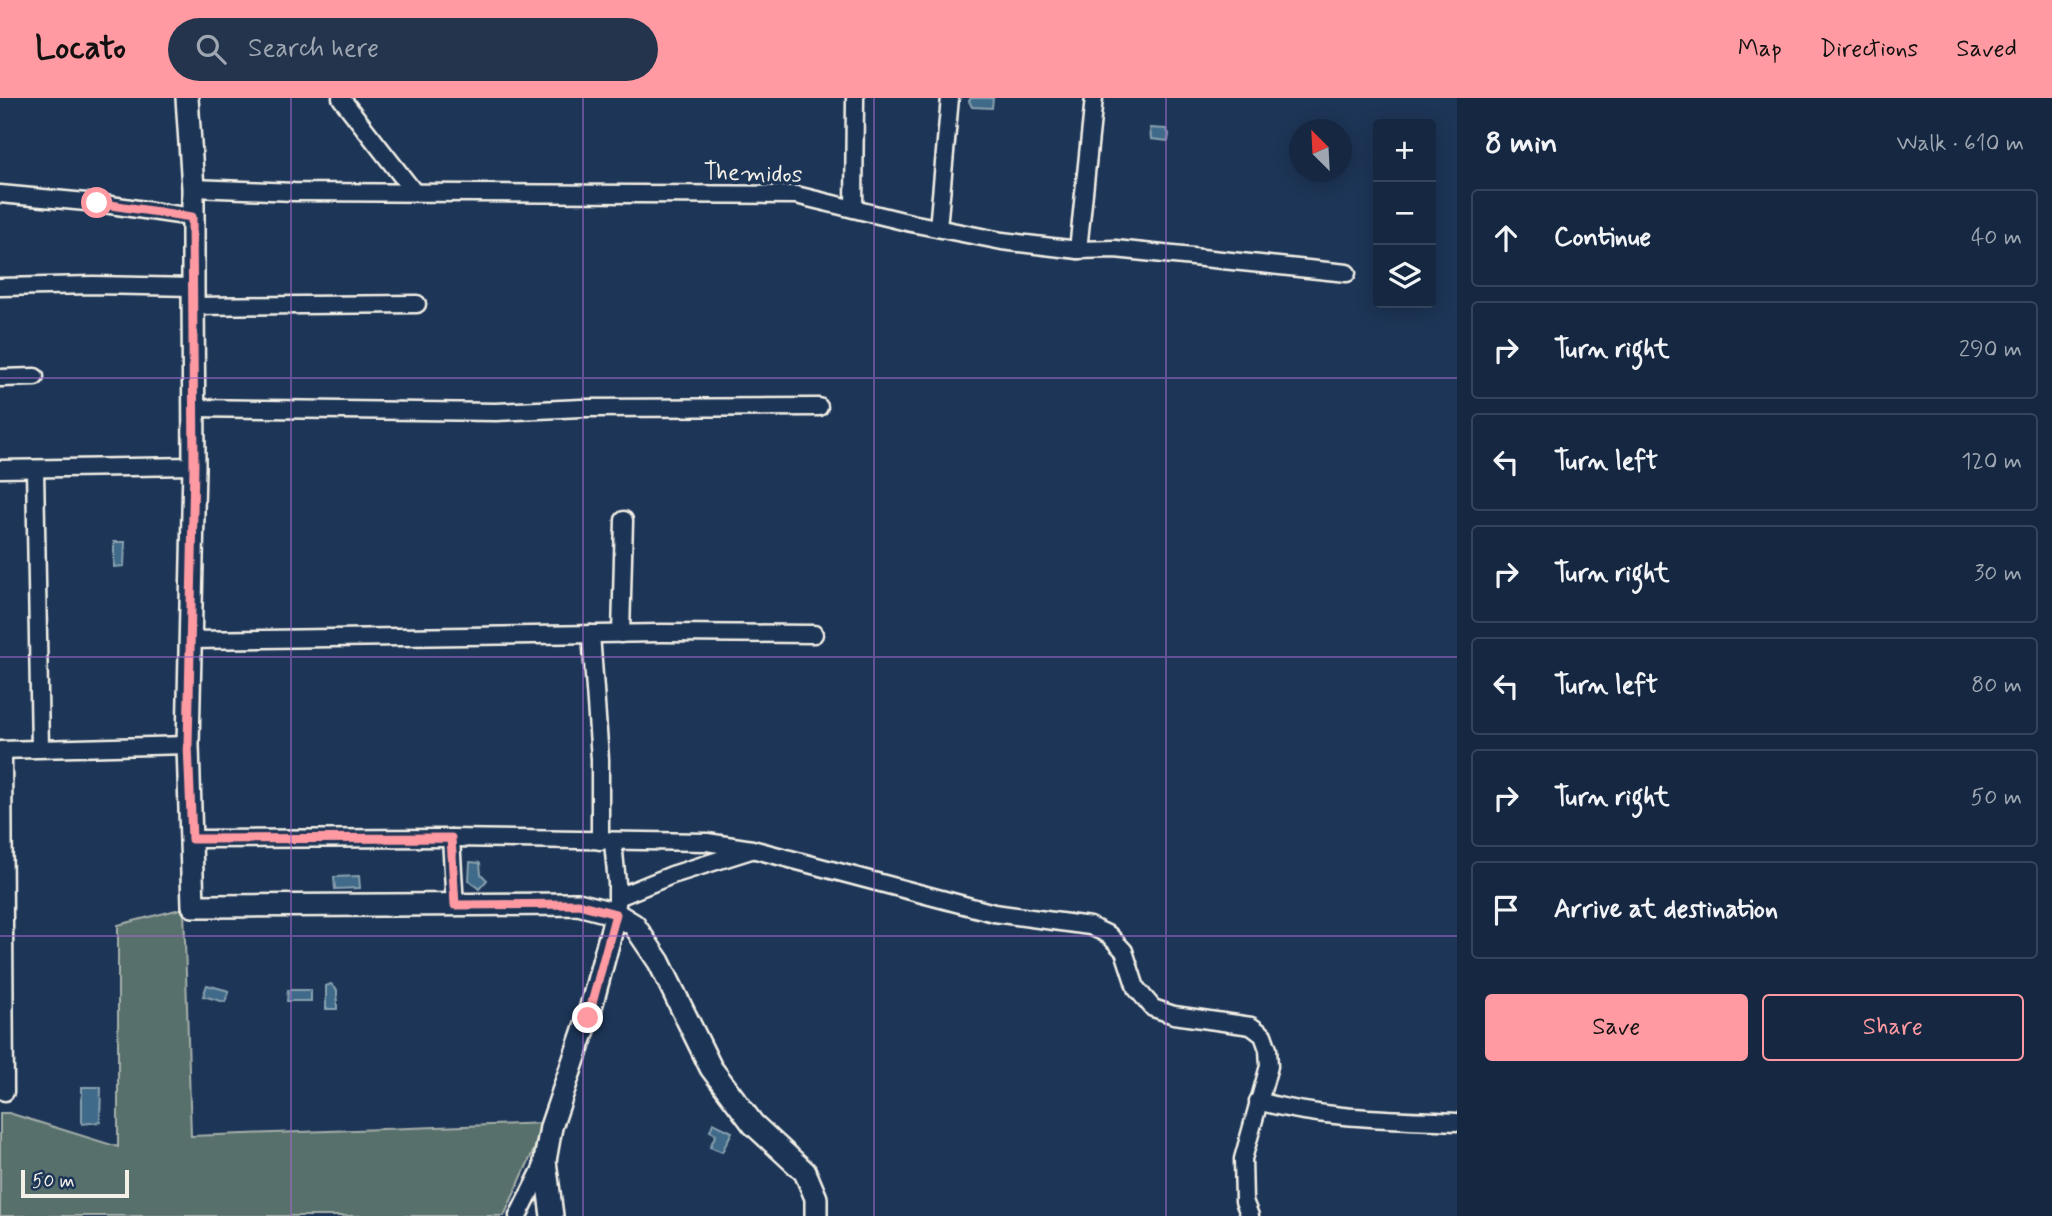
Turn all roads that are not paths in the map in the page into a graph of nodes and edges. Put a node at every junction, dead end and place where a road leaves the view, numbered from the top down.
1 (187, 98) edge
2 (341, 98) edge
3 (855, 98) edge
4 (950, 98) edge
5 (1094, 98) edge
6 (192, 188) junction
7 (414, 192) junction
8 (0, 194) edge
9 (854, 209) junction
10 (192, 217) junction
11 (939, 228) junction
12 (1078, 250) junction
13 (1347, 272) dead end
14 (0, 287) edge
15 (193, 297) junction
16 (417, 304) dead end
17 (35, 377) dead end
18 (0, 378) edge
19 (819, 407) dead end
20 (192, 408) junction
21 (194, 466) junction
22 (0, 469) edge
23 (35, 469) junction
24 (624, 520) dead end
25 (591, 634) junction
26 (621, 634) junction
27 (814, 634) dead end
28 (190, 640) junction
29 (188, 745) junction
30 (40, 748) junction
31 (1, 750) edge
32 (451, 838) junction
33 (192, 839) junction
34 (606, 841) junction
35 (752, 849) junction
36 (455, 905) junction
37 (617, 906) junction
38 (5, 1092) dead end
39 (1258, 1101) junction
40 (1457, 1122) edge
41 (545, 1161) junction
42 (518, 1216) edge
43 (552, 1216) edge
44 (816, 1216) edge
45 (1250, 1216) edge

1 - 6 street
2 - 7 street
3 - 9 street
4 - 11 street
5 - 12 street
6 - 7 street, Themidos
6 - 10 street
7 - 9 street, Themidos
8 - 10 street
9 - 11 street, Themidos
10 - 15 street
11 - 12 street, Themidos
12 - 13 street, Themidos
14 - 15 street
15 - 16 street
15 - 20 street
17 - 18 street
19 - 20 street
20 - 21 street
21 - 23 street
21 - 28 street
22 - 23 street
23 - 30 street
24 - 26 street
25 - 26 street
25 - 28 street
25 - 34 street
26 - 27 street
28 - 29 street
29 - 30 street
29 - 33 street
30 - 31 street
31 - 38 street
32 - 33 street
32 - 34 street
32 - 36 street
33 - 36 street
34 - 35 street
34 - 37 street
35 - 37 street
35 - 39 street
36 - 37 street
37 - 41 street
37 - 44 street
39 - 40 street
39 - 45 street
41 - 42 street
41 - 43 street

